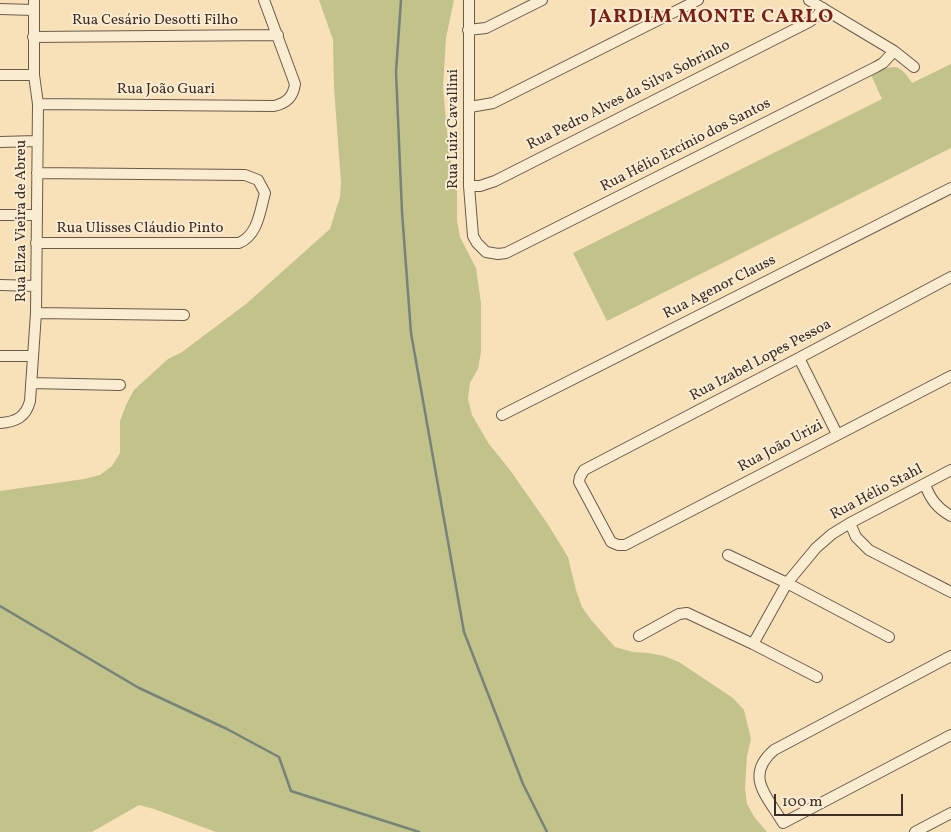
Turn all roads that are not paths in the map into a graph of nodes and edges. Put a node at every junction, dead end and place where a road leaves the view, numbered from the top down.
1 (264, 0) edge
2 (469, 0) edge
3 (542, 0) edge
4 (698, 0) edge
5 (809, 0) edge
6 (33, 5) edge
7 (823, 8) junction
8 (0, 9) edge
9 (468, 30) junction
10 (278, 35) junction
11 (33, 37) junction
12 (894, 51) junction
13 (914, 67) dead end
14 (0, 75) edge
15 (34, 75) junction
16 (38, 104) junction
17 (470, 107) junction
18 (37, 141) junction
19 (0, 142) edge
20 (36, 173) junction
21 (469, 186) junction
22 (951, 188) edge
23 (0, 215) edge
24 (36, 215) junction
25 (36, 243) junction
26 (486, 252) joint
27 (951, 277) edge
28 (0, 285) edge
29 (36, 286) junction
30 (36, 313) junction
31 (184, 315) dead end
32 (0, 356) edge
33 (33, 356) junction
34 (799, 358) junction
35 (951, 376) edge
36 (31, 383) junction
37 (120, 385) dead end
38 (502, 416) dead end
39 (0, 423) edge
40 (837, 434) junction
41 (951, 470) edge
42 (925, 484) junction
43 (951, 516) edge
44 (850, 523) junction
45 (625, 546) joint
46 (728, 554) dead end
47 (787, 583) junction
48 (951, 592) edge
49 (639, 636) dead end
50 (889, 637) dead end
51 (754, 644) junction
52 (951, 656) edge
53 (818, 677) dead end
54 (951, 735) edge
55 (951, 813) edge
56 (916, 832) edge

1 - 10 street
2 - 9 street, Rua Luiz Cavallini
3 - 9 street
4 - 17 street
5 - 7 street
6 - 8 street
6 - 11 street, Rua Elza Vieira de Abreu
7 - 12 street
7 - 21 street, Rua Pedro Alves da Silva Sobrinho
9 - 17 street, Rua Luiz Cavallini
10 - 11 street, Rua Cesário Desotti Filho
10 - 16 street, Rua João Guari
11 - 15 street, Rua Elza Vieira de Abreu
12 - 13 street
12 - 26 street, Rua Hélio Ercínio dos Santos
14 - 15 street
15 - 16 street, Rua Elza Vieira de Abreu
16 - 18 street, Rua Elza Vieira de Abreu
17 - 21 street, Rua Luiz Cavallini
18 - 19 street
18 - 20 street, Rua Elza Vieira de Abreu
20 - 24 street, Rua Elza Vieira de Abreu
20 - 25 street, Rua Ulisses Cláudio Pinto
21 - 26 street, Rua Luiz Cavallini
22 - 38 street, Rua Agenor Clauss
23 - 24 street
24 - 25 street, Rua Elza Vieira de Abreu
25 - 29 street, Rua Elza Vieira de Abreu
27 - 34 street, Rua Izabel Lopes Pessoa
28 - 29 street
29 - 30 street, Rua Elza Vieira de Abreu
30 - 31 street
30 - 33 street, Rua Elza Vieira de Abreu
32 - 33 street
33 - 36 street, Rua Elza Vieira de Abreu
34 - 40 street
34 - 45 street, Rua Izabel Lopes Pessoa
35 - 40 street, Rua João Urizi
36 - 37 street
36 - 39 street, Rua Elza Vieira de Abreu
40 - 45 street, Rua João Urizi
41 - 42 street, Rua Hélio Stahl
42 - 43 street
42 - 44 street, Rua Hélio Stahl
44 - 47 street, Rua Hélio Stahl
44 - 48 street
46 - 47 street
47 - 50 street
47 - 51 street, Rua Hélio Stahl
49 - 51 street
51 - 53 street
52 - 54 street
55 - 56 street

